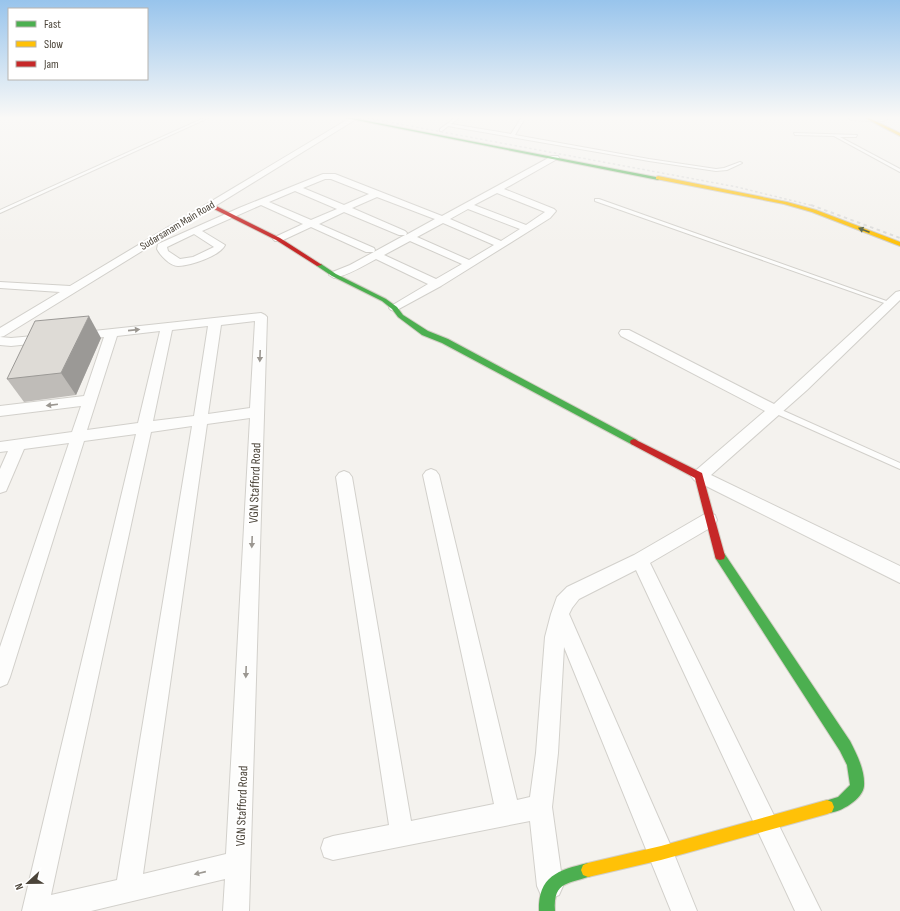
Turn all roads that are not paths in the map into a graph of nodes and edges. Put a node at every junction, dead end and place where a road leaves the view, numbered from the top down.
1 (113, 161) edge
2 (282, 161) edge
3 (539, 161) edge
4 (550, 161) edge
5 (568, 161) edge
6 (608, 161) edge
7 (652, 161) edge
8 (881, 161) edge
9 (740, 164) dead end
10 (900, 171) edge
11 (502, 186) junction
12 (296, 188) junction
13 (378, 193) junction
14 (597, 200) dead end
15 (262, 202) junction
16 (210, 205) junction
17 (468, 206) junction
18 (345, 208) junction
19 (0, 212) edge
20 (231, 215) junction
21 (439, 218) junction
22 (311, 223) junction
23 (527, 229) junction
24 (195, 231) junction
25 (406, 235) junction
26 (900, 235) edge
27 (278, 239) junction
28 (900, 244) edge
29 (502, 245) junction
30 (373, 252) junction
31 (470, 264) junction
32 (334, 275) junction
33 (437, 284) junction
34 (0, 285) edge
35 (71, 289) junction
36 (895, 299) edge
37 (395, 308) junction
38 (215, 322) junction
39 (166, 327) junction
40 (112, 332) junction
41 (0, 333) edge
42 (625, 333) dead end
43 (6, 342) edge
44 (0, 350) edge
45 (90, 400) junction
46 (0, 410) edge
47 (775, 410) junction
48 (257, 412) junction
49 (199, 420) junction
50 (144, 428) junction
51 (79, 437) junction
52 (18, 445) junction
53 (0, 448) edge
54 (900, 466) edge
55 (431, 475) dead end
56 (699, 476) junction
57 (344, 477) dead end
58 (0, 487) edge
59 (709, 520) junction
60 (640, 560) junction
61 (900, 576) edge
62 (560, 614) junction
63 (0, 677) edge
64 (540, 807) junction
65 (508, 813) junction
66 (766, 824) junction
67 (402, 835) junction
68 (333, 848) dead end
69 (661, 853) junction
70 (238, 864) junction
71 (550, 887) junction
72 (128, 890) junction
73 (84, 905) edge
74 (36, 911) edge
75 (236, 911) edge
76 (547, 911) edge
77 (684, 911) edge
78 (808, 911) edge

1 - 19 lane
2 - 16 street, Sudarsanam Main Road
3 - 11 street
4 - 11 street
28 -> 5 main road
6 - 26 main road
7 - 9 lane
8 - 10 lane
11 - 17 street
11 - 21 street
11 - 23 street
12 - 13 street
12 - 15 street
12 - 18 street
13 - 18 street
13 - 21 street
14 - 36 lane
15 - 20 street
15 - 22 street
16 - 20 main road
16 - 35 street, Sudarsanam Main Road
17 - 21 street
17 - 23 street
18 - 22 street
18 - 25 street
20 - 24 street
20 - 27 main road
21 - 25 street
21 - 29 street
22 - 27 street
22 - 30 street
23 - 29 street
24 - 24 street
25 - 30 street
25 - 31 street
27 - 32 main road
29 - 31 street
30 - 32 street
30 - 33 street
31 - 33 street
32 - 37 main road
33 - 37 street
34 - 35 street
35 - 41 street, Sudarsanam Main Road
36 - 47 street
37 - 56 main road
38 - 39 street, VGN Stafford Road
38 -> 48 street, VGN Stafford Road
38 - 49 street
40 -> 39 street, VGN Stafford Road
39 - 50 street
40 - 43 street, VGN Stafford Road
40 - 45 street
42 - 47 street
43 - 44 street
45 -> 46 street
45 - 51 street
47 - 54 lane
47 - 56 street
48 - 49 street
48 -> 70 street, VGN Stafford Road
49 - 50 street
49 - 72 street
50 - 51 street
50 - 74 street
51 - 52 street
51 - 63 street
52 - 53 street
52 - 58 street
55 - 65 street
56 - 59 main road
56 - 61 street
57 - 67 street
59 - 60 street
59 - 66 main road
60 - 62 street
60 - 66 street
62 - 64 street
62 - 69 street
64 - 65 street
64 - 71 street
65 - 67 street
66 - 69 main road
66 - 78 street
67 - 68 street
69 - 71 main road
69 - 77 street
70 -> 72 street
70 - 75 street, VGN Stafford Road
71 - 76 main road
72 - 73 street
73 - 74 street

